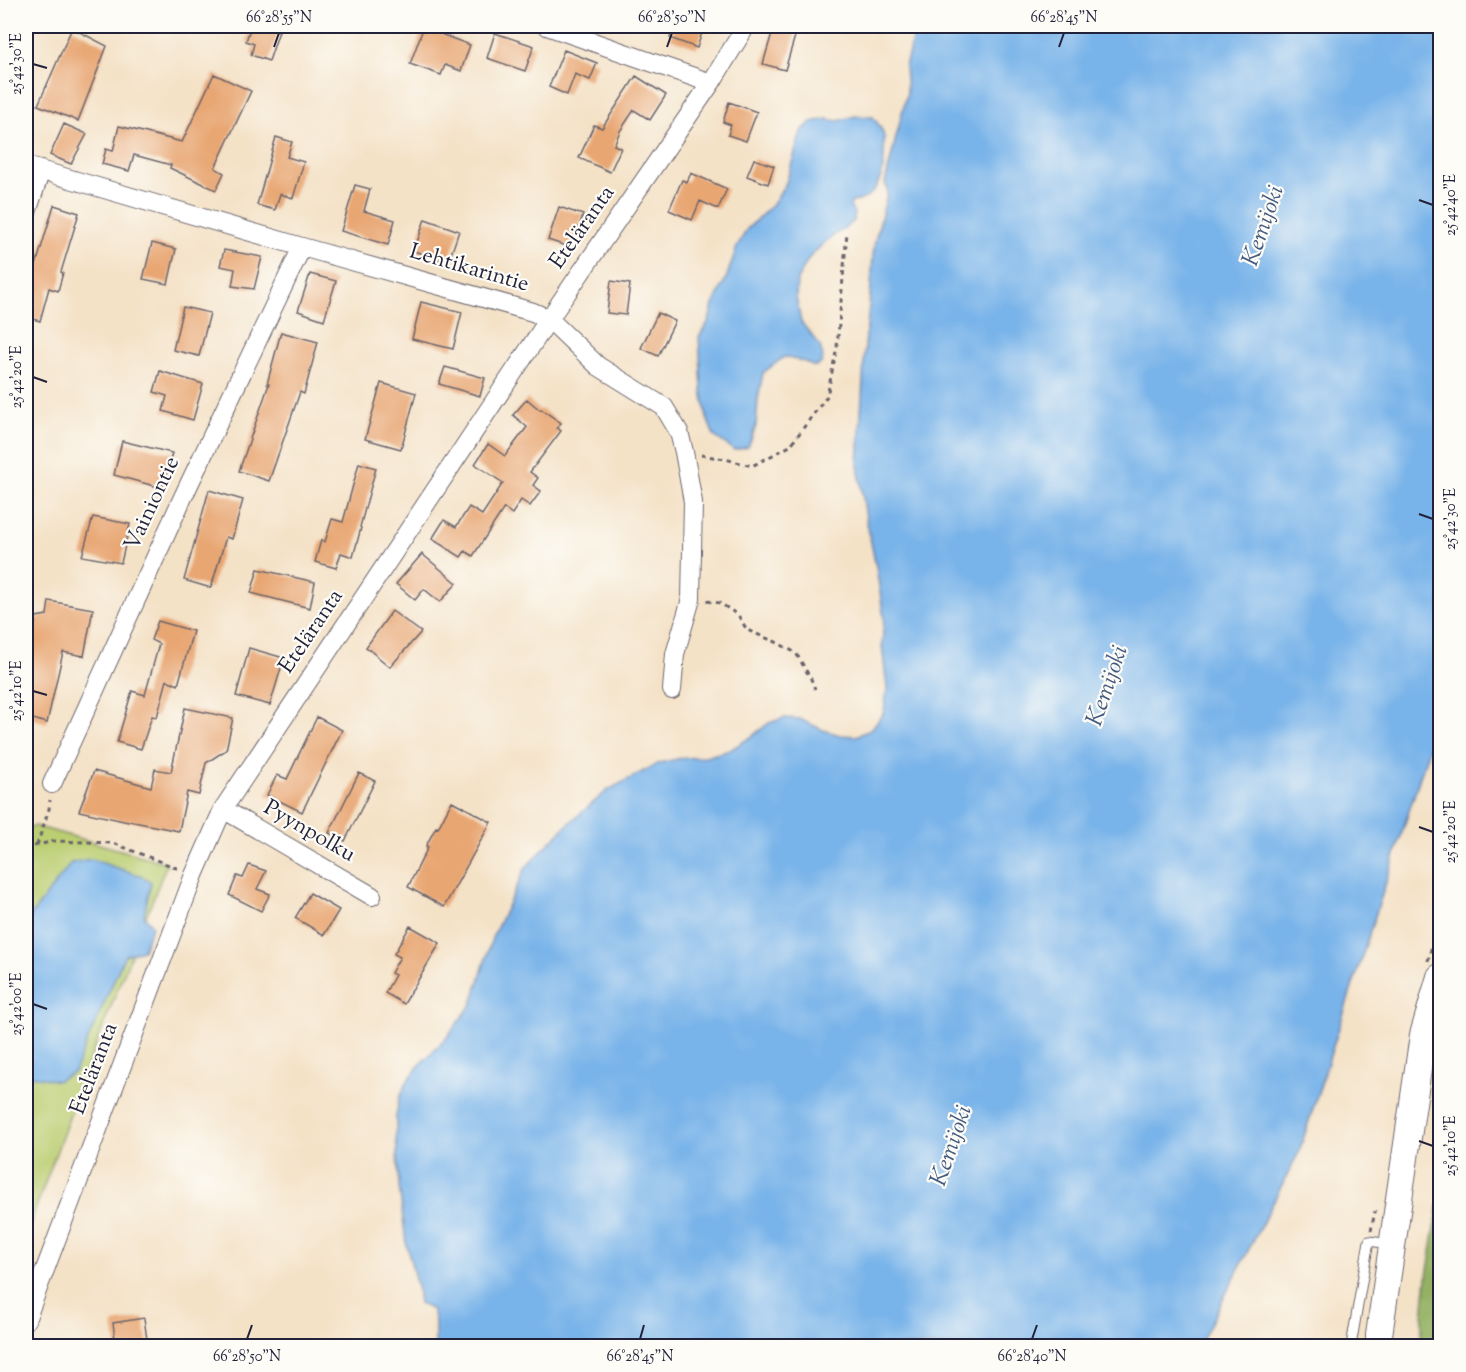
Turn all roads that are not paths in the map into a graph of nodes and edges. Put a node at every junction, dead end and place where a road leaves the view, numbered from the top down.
1 (547, 26) edge
2 (746, 26) edge
3 (711, 83) junction
4 (33, 168) edge
5 (26, 215) edge
6 (302, 247) junction
7 (549, 319) junction
8 (672, 690) dead end
9 (52, 784) road end
10 (223, 809) junction
11 (372, 896) dead end
12 (1440, 977) edge
13 (1392, 1245) junction
14 (26, 1320) edge
15 (1351, 1347) edge
16 (1379, 1347) edge

1 - 3 street
2 - 3 street, Eteläranta
3 - 7 street, Eteläranta
4 - 5 street
4 - 6 street, Lehtikarintie
6 - 7 street, Lehtikarintie
6 - 9 street, Vainiontie
7 - 8 street, Lehtikarintie
7 - 10 street, Eteläranta
10 - 11 street, Pyynpolku
10 - 14 street, Eteläranta
12 - 13 main road
13 - 15 lane
13 - 16 main road

